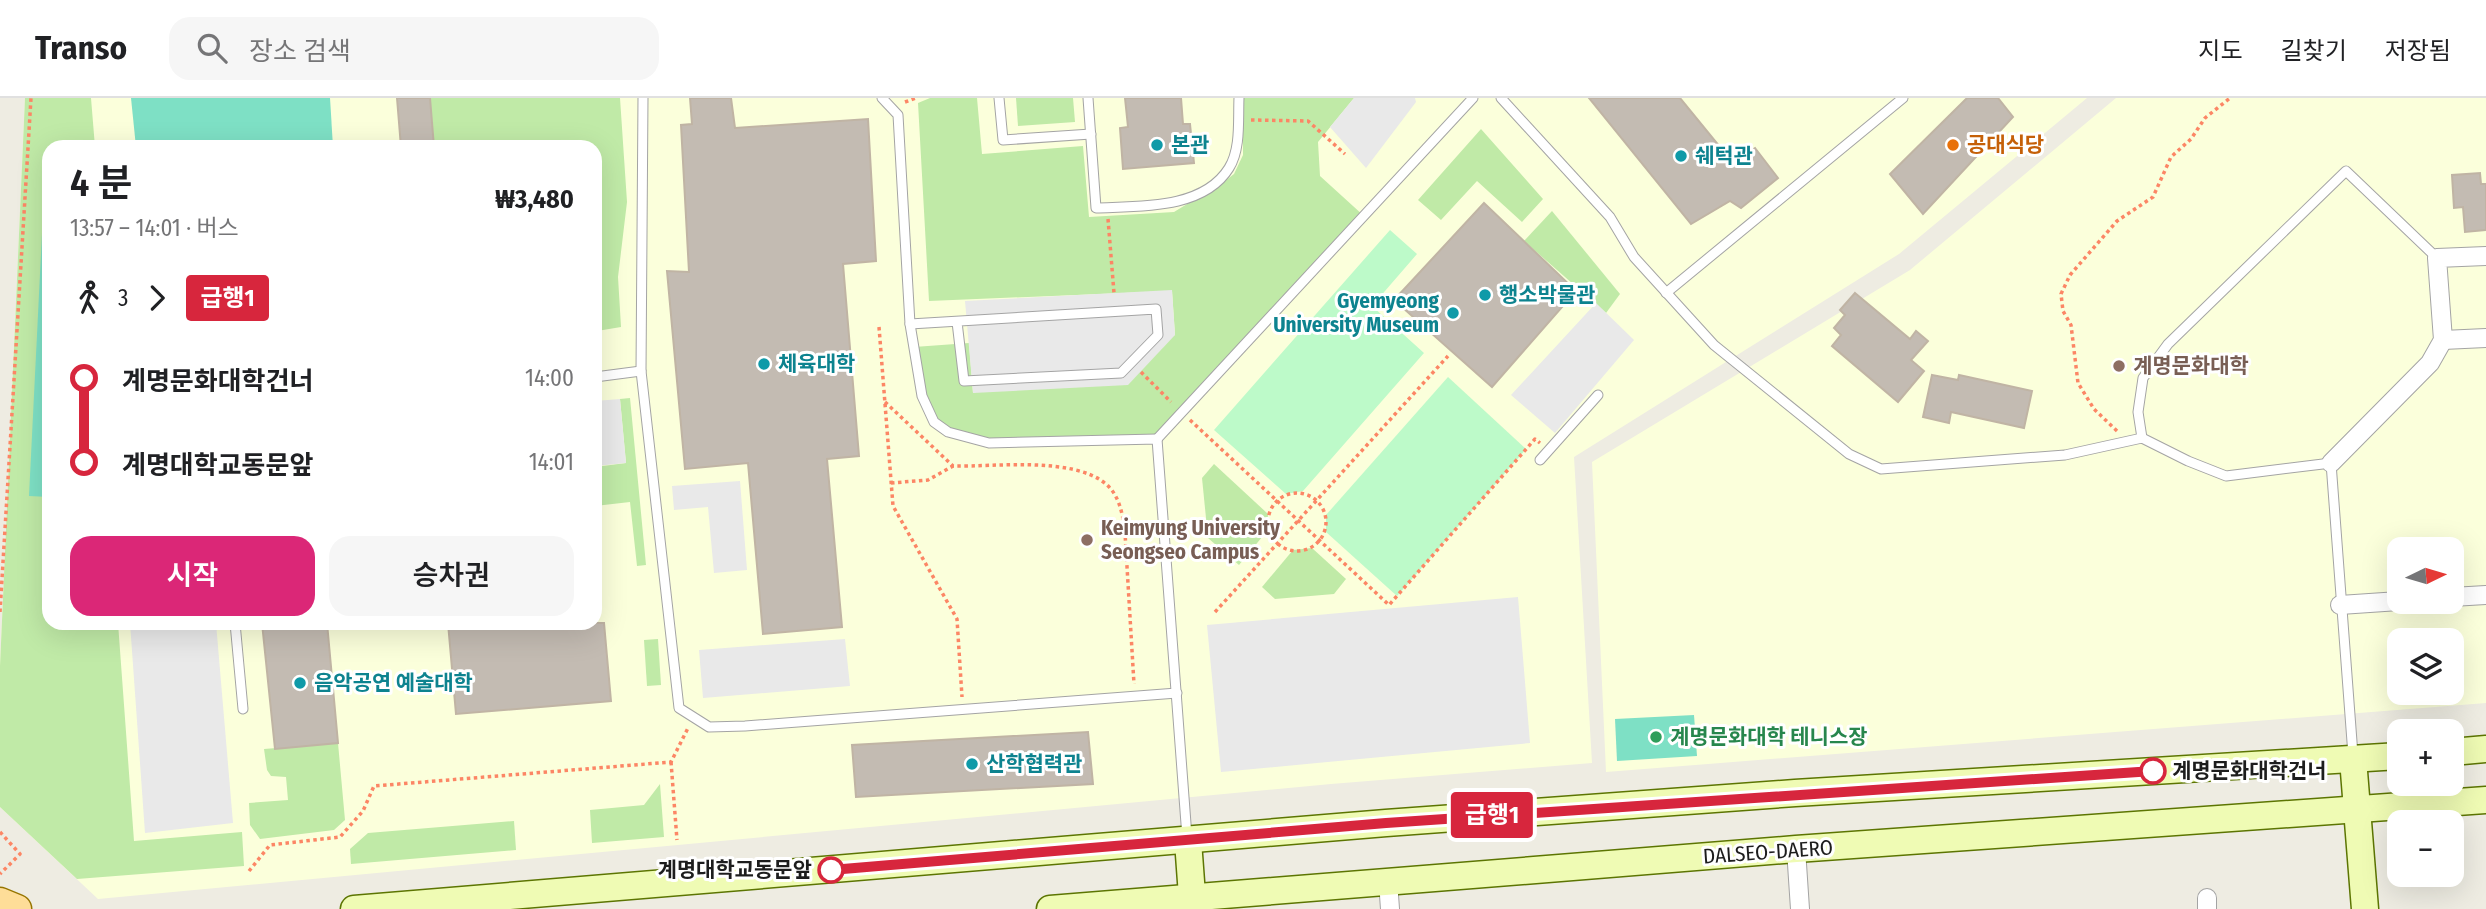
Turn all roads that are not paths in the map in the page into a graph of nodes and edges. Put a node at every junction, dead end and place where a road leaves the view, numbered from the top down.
1 (643, 98) edge
2 (882, 98) edge
3 (999, 98) edge
4 (1088, 98) edge
5 (1239, 98) edge
6 (1473, 98) edge
7 (1501, 98) edge
8 (1903, 98) edge
9 (1091, 134) junction
10 (2486, 256) edge
11 (2437, 258) junction
12 (1666, 293) junction
13 (957, 322) junction
14 (910, 324) junction
15 (2486, 338) edge
16 (2443, 340) junction
17 (641, 371) junction
18 (602, 376) edge
19 (1598, 395) dead end
20 (1157, 439) junction
21 (2137, 439) junction
22 (1540, 460) dead end
23 (2331, 463) junction
24 (2486, 595) edge
25 (2464, 596) edge
26 (2387, 602) edge
27 (2340, 605) junction
28 (236, 630) edge
29 (1177, 693) junction
30 (243, 709) dead end
31 (2486, 749) edge
32 (2464, 751) edge
33 (2387, 757) edge
34 (2353, 759) junction
35 (2486, 800) edge
36 (2358, 808) junction
37 (1188, 841) junction
38 (1796, 849) junction
39 (1388, 881) junction
40 (0, 902) edge
41 (1193, 904) edge
42 (16, 909) edge
43 (354, 909) edge
44 (1050, 909) edge
45 (1390, 909) edge
46 (1800, 909) edge
47 (2365, 909) edge

1 - 17 lane
2 - 14 lane
3 - 9 lane
4 - 9 lane
5 - 9 lane
6 - 20 lane
7 - 12 lane
8 - 12 lane
10 - 11 street
11 - 16 street
11 - 21 lane
12 - 21 lane
13 - 13 lane
13 - 14 lane
14 - 20 lane
15 - 16 street
16 - 23 street
17 - 18 lane
17 - 29 lane
19 - 22 lane
20 - 29 lane
21 - 23 lane
23 - 27 lane
24 - 25 street
26 - 27 street
27 - 34 lane
28 - 30 lane
29 - 37 lane
31 - 32 main road
33 - 34 main road
34 - 36 main road
34 - 37 main road
35 - 36 main road, DALSEO-DAERO
36 - 38 main road, DALSEO-DAERO
36 - 47 main road
37 - 41 main road
37 - 43 main road
38 - 39 main road, DALSEO-DAERO
38 - 46 street
39 - 41 main road, DALSEO-DAERO
39 - 45 street
40 - 42 main road
41 - 44 main road, DALSEO-DAERO

